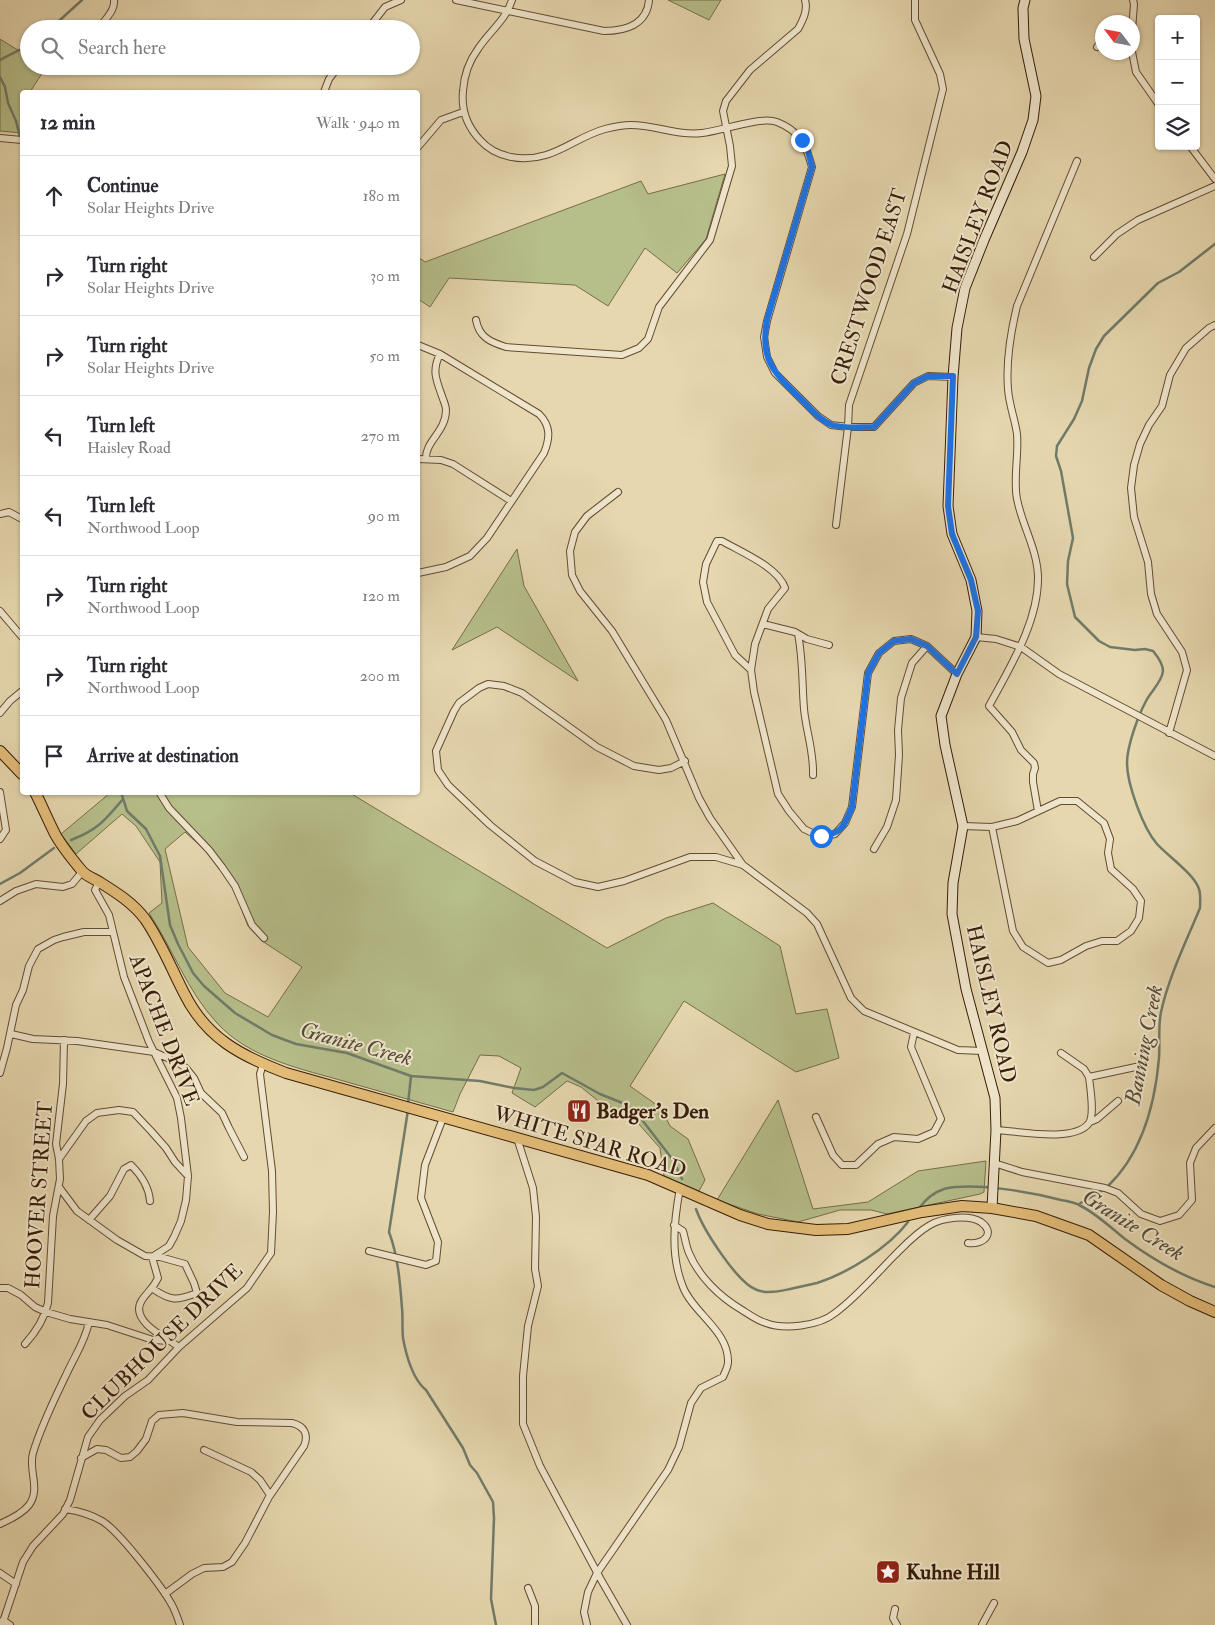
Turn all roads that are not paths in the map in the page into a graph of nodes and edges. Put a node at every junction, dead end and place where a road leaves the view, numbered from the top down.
1 (114, 0) edge
2 (401, 0) edge
3 (456, 0) edge
4 (512, 0) edge
5 (649, 0) edge
6 (805, 0) edge
7 (915, 0) edge
8 (1025, 0) edge
9 (1133, 0) edge
10 (509, 11) junction
11 (1133, 15) edge
12 (106, 20) edge
13 (375, 20) edge
14 (1134, 60) edge
15 (332, 75) edge
16 (325, 90) edge
17 (1155, 99) edge
18 (463, 112) junction
19 (726, 128) junction
20 (0, 138) edge
21 (20, 140) edge
22 (420, 145) edge
23 (1193, 150) edge
24 (1077, 161) dead end
25 (1215, 179) edge
26 (1215, 186) edge
27 (1094, 257) dead end
28 (476, 320) dead end
29 (1215, 325) edge
30 (420, 346) edge
31 (440, 354) junction
32 (953, 376) junction
33 (848, 427) junction
34 (420, 459) edge
35 (426, 459) junction
36 (618, 492) dead end
37 (511, 501) junction
38 (0, 514) edge
39 (20, 518) edge
40 (836, 525) dead end
41 (420, 573) edge
42 (0, 611) edge
43 (762, 624) junction
44 (798, 634) junction
45 (20, 636) edge
46 (976, 637) junction
47 (829, 645) dead end
48 (927, 646) junction
49 (1021, 648) junction
50 (751, 670) junction
51 (957, 674) junction
52 (20, 693) edge
53 (0, 714) edge
54 (1169, 732) junction
55 (0, 751) edge
56 (1215, 756) edge
57 (685, 761) junction
58 (20, 772) edge
59 (813, 775) dead end
60 (0, 792) edge
61 (36, 795) edge
62 (161, 795) edge
63 (1038, 811) junction
64 (963, 826) junction
65 (992, 827) junction
66 (0, 839) edge
67 (874, 849) dead end
68 (743, 865) junction
69 (82, 872) junction
70 (99, 882) junction
71 (0, 901) edge
72 (113, 932) junction
73 (264, 938) dead end
74 (914, 1033) junction
75 (11, 1034) junction
76 (64, 1040) junction
77 (983, 1051) junction
78 (154, 1052) junction
79 (1060, 1053) dead end
80 (263, 1064) junction
81 (1145, 1066) dead end
82 (0, 1073) edge
83 (1089, 1077) junction
84 (1118, 1101) dead end
85 (816, 1117) dead end
86 (443, 1118) junction
87 (1090, 1122) junction
88 (1215, 1128) edge
89 (996, 1130) junction
90 (517, 1138) junction
91 (244, 1157) dead end
92 (59, 1159) junction
93 (994, 1163) junction
94 (188, 1176) junction
95 (59, 1187) junction
96 (680, 1188) junction
97 (150, 1201) dead end
98 (992, 1208) junction
99 (89, 1220) junction
100 (674, 1225) junction
101 (968, 1243) dead end
102 (369, 1251) dead end
103 (152, 1257) junction
104 (0, 1288) edge
105 (152, 1289) junction
106 (46, 1312) junction
107 (1215, 1312) edge
108 (90, 1322) junction
109 (170, 1341) junction
110 (25, 1344) dead end
111 (179, 1347) junction
112 (204, 1450) dead end
113 (81, 1458) junction
114 (270, 1495) junction
115 (65, 1510) junction
116 (0, 1524) edge
117 (0, 1573) edge
118 (597, 1573) junction
119 (16, 1584) junction
120 (528, 1588) dead end
121 (165, 1594) junction
122 (994, 1603) dead end
123 (895, 1609) dead end
124 (3, 1622) edge
125 (10, 1625) edge
126 (180, 1625) edge
127 (535, 1625) edge
128 (587, 1625) edge
129 (627, 1625) edge
130 (897, 1625) edge
131 (982, 1625) edge

1 - 12 street
2 - 13 street
3 - 10 street
4 - 10 street
5 - 10 street
6 - 19 street
7 - 33 street, CRESTWOOD EAST
8 - 32 street, HAISLEY ROAD
9 - 11 street
10 - 18 street
14 - 17 street
15 - 16 street
18 - 19 street
18 - 22 street
19 - 28 street
19 - 33 street
20 - 21 street
23 - 25 street
24 - 49 street
26 - 27 street
29 - 54 street
30 - 31 street
31 - 35 street
31 - 37 street
32 - 33 street
32 - 46 street, HAISLEY ROAD
33 - 40 street, CRESTWOOD EAST
34 - 35 street
35 - 37 street
36 - 57 street
37 - 41 street
38 - 39 street
42 - 45 street
43 - 44 street
43 - 50 street
43 - 50 street
44 - 47 street
44 - 59 street
46 - 49 street
46 - 51 street, HAISLEY ROAD
48 - 50 street
48 - 51 street
48 - 67 street
49 - 54 street
49 - 63 street
51 - 64 street, HAISLEY ROAD
52 - 53 street
54 - 56 street
55 - 58 main road
57 - 68 street
57 - 68 street
60 - 66 street
61 - 69 main road, WHITE SPAR ROAD
62 - 73 street
63 - 65 street
63 - 65 street
64 - 65 street
64 - 77 street, HAISLEY ROAD
68 - 74 street
69 - 70 main road, WHITE SPAR ROAD
69 - 71 street
70 - 72 street, APACHE DRIVE
70 - 80 main road, WHITE SPAR ROAD
72 - 75 street
72 - 78 street, APACHE DRIVE
74 - 77 street
74 - 85 street
75 - 76 street
75 - 82 street
76 - 78 street
76 - 92 street, HOOVER STREET
77 - 89 street, HAISLEY ROAD
78 - 91 street
78 - 94 street, APACHE DRIVE
79 - 83 street
80 - 86 main road, WHITE SPAR ROAD
80 - 111 street, CLUBHOUSE DRIVE
81 - 83 street
83 - 87 street
84 - 87 street
86 - 90 main road, WHITE SPAR ROAD
86 - 102 street
87 - 89 street
88 - 93 street
89 - 93 street, HAISLEY ROAD
90 - 96 main road, WHITE SPAR ROAD
90 - 118 street
92 - 94 street
92 - 95 street, HOOVER STREET
93 - 98 street, HAISLEY ROAD
94 - 103 street, APACHE DRIVE
95 - 99 street
95 - 106 street, HOOVER STREET
96 - 98 main road, WHITE SPAR ROAD
96 - 100 street
97 - 99 street
98 - 107 main road, WHITE SPAR ROAD
99 - 103 street
100 - 101 street
100 - 118 street
103 - 105 street
103 - 105 street
104 - 106 street
105 - 109 street
106 - 108 street
106 - 110 street, HOOVER STREET
108 - 109 street
108 - 116 street
109 - 111 street
111 - 113 street, CLUBHOUSE DRIVE
112 - 114 street
113 - 114 street
113 - 115 street, CLUBHOUSE DRIVE
114 - 121 street
115 - 119 street, CLUBHOUSE DRIVE
115 - 121 street
117 - 119 street
118 - 128 street
118 - 129 street
119 - 124 street, CLUBHOUSE DRIVE
120 - 127 street
121 - 126 street
122 - 131 street
123 - 130 street
124 - 125 street

